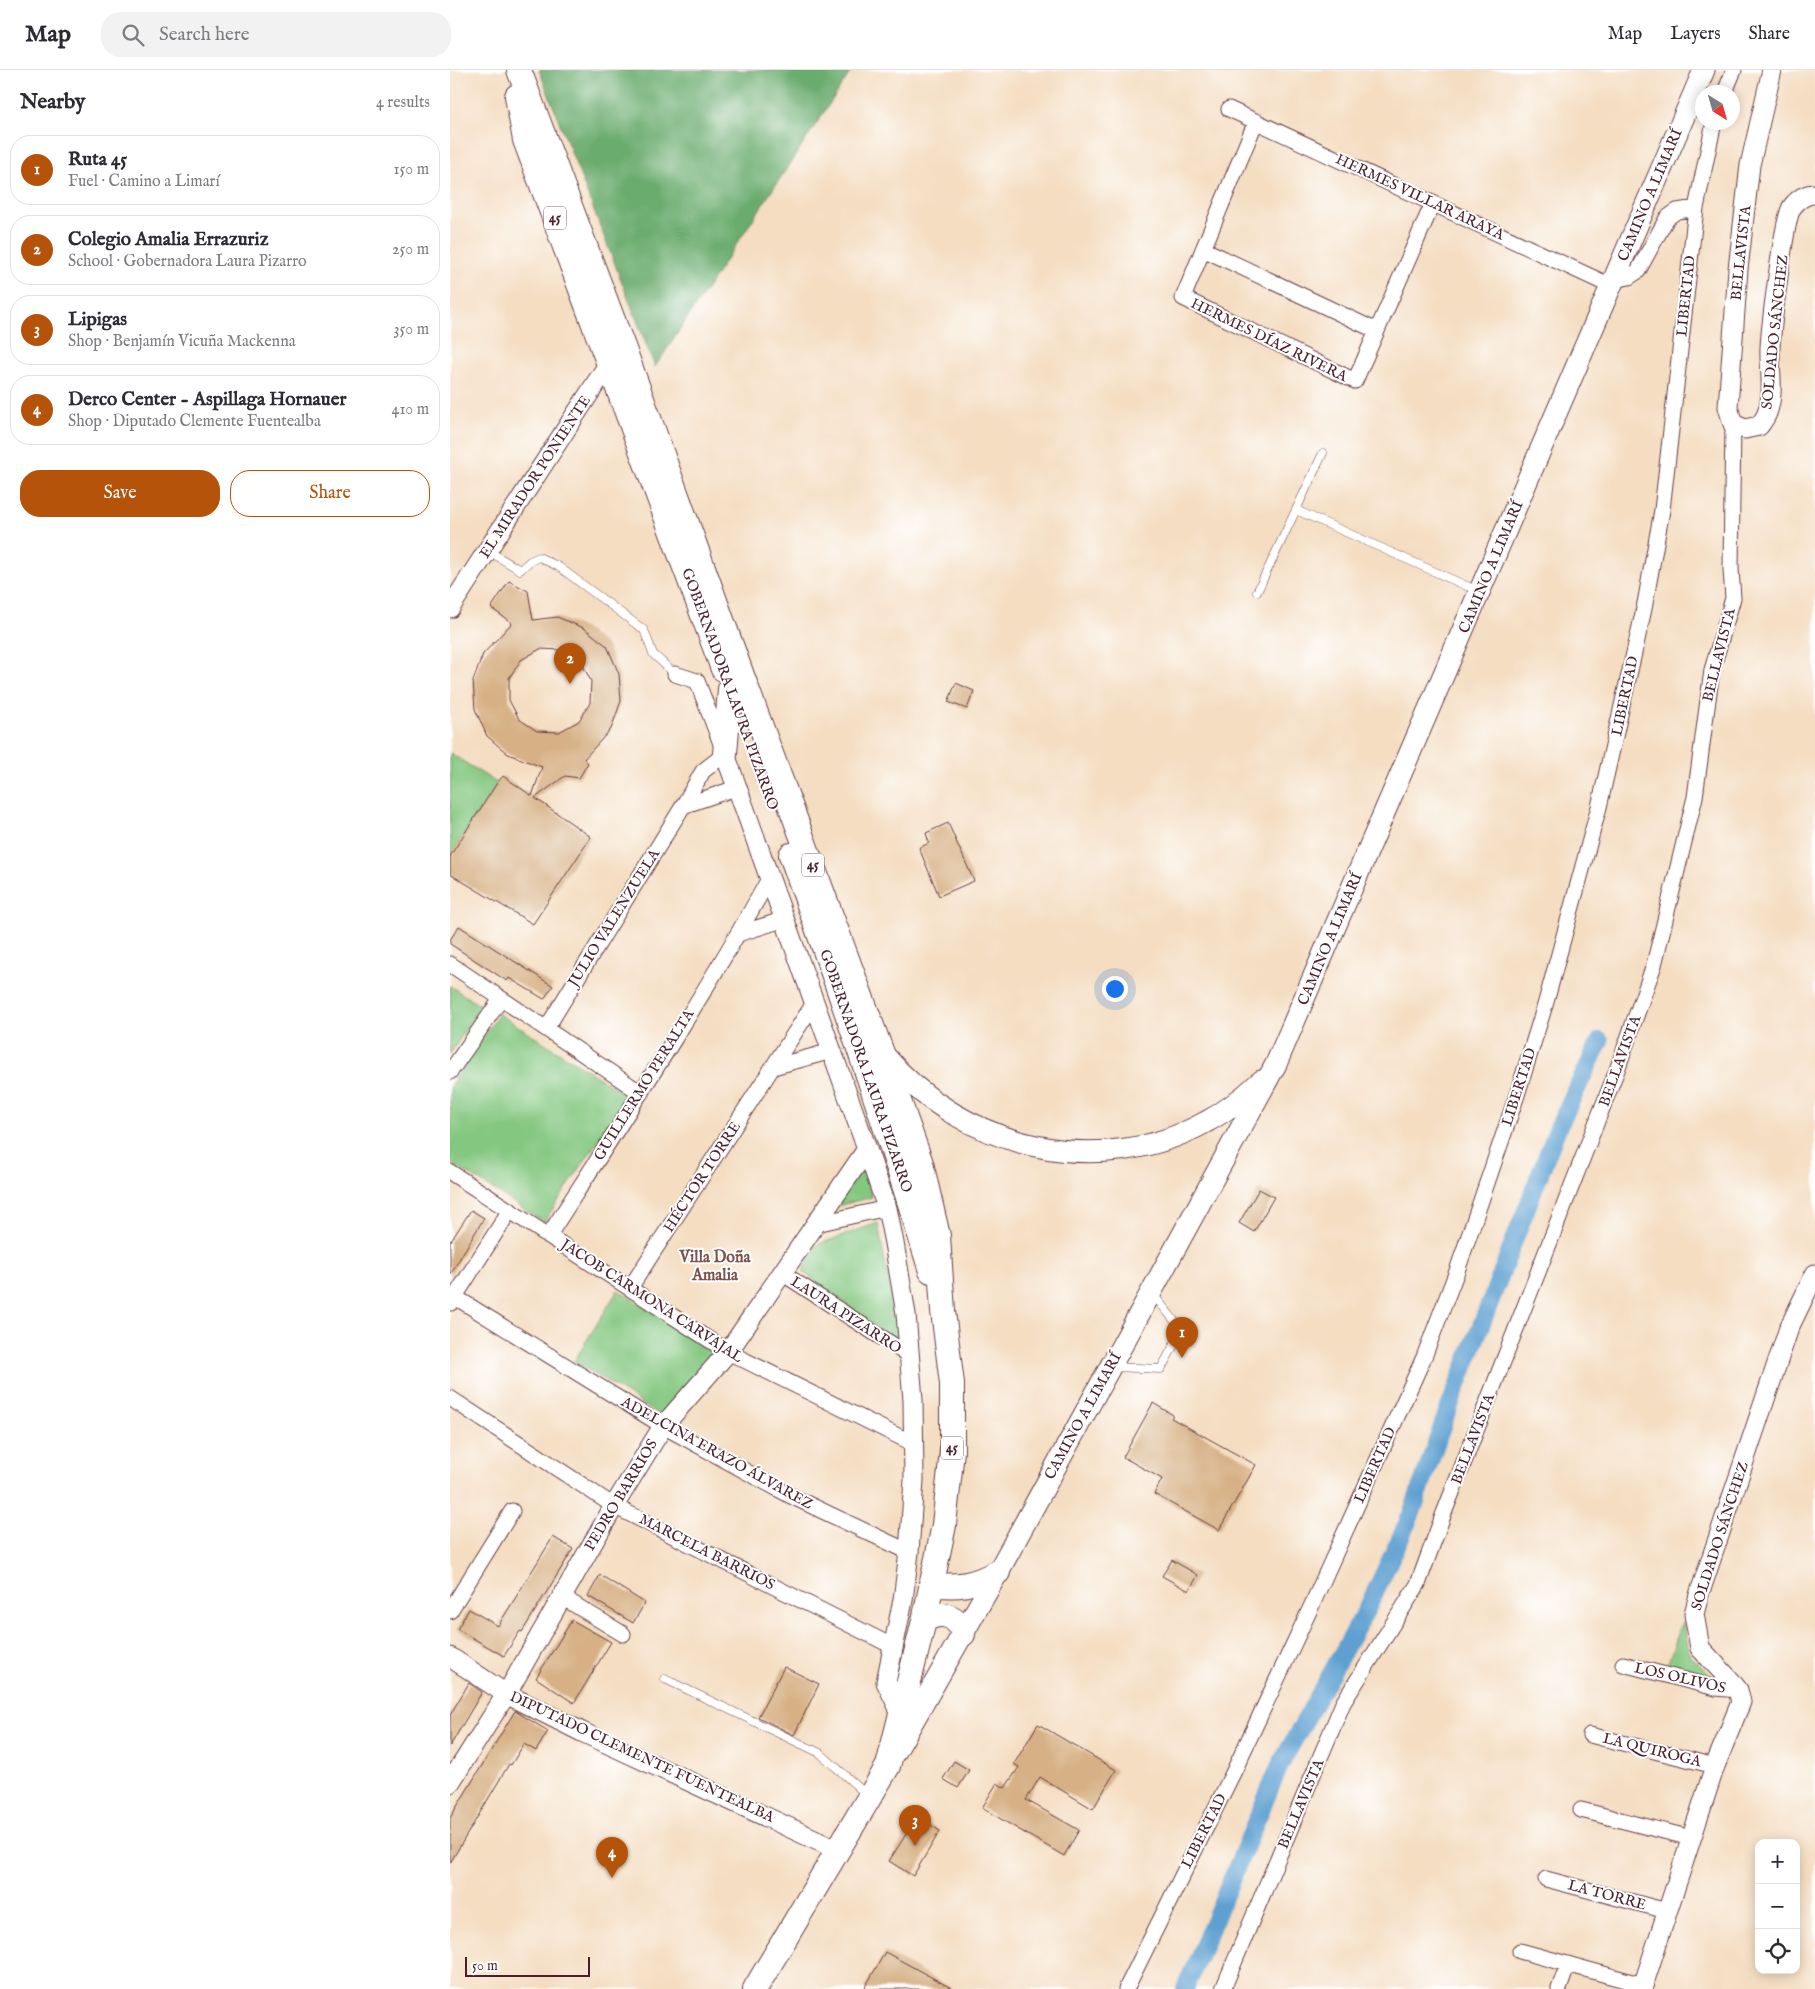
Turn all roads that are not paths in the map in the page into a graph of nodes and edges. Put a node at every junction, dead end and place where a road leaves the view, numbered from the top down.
1 (512, 70) edge
2 (519, 70) edge
3 (1704, 70) edge
4 (1734, 70) edge
5 (1772, 70) edge
6 (1728, 85) edge
7 (1229, 109) dead end
8 (1256, 121) junction
9 (1712, 130) edge
10 (1815, 194) edge
11 (1433, 203) junction
12 (1696, 208) junction
13 (1204, 249) junction
14 (1612, 283) junction
15 (1377, 331) junction
16 (617, 358) junction
17 (1733, 424) junction
18 (1323, 453) dead end
19 (1296, 510) junction
20 (488, 550) junction
21 (1480, 591) junction
22 (1257, 592) dead end
23 (450, 608) edge
24 (675, 674) joint
25 (730, 689) junction
26 (725, 754) junction
27 (736, 788) junction
28 (683, 806) junction
29 (770, 877) junction
30 (785, 918) junction
31 (738, 934) junction
32 (450, 964) edge
33 (832, 967) junction
34 (501, 999) junction
35 (814, 1003) junction
36 (546, 1029) junction
37 (832, 1051) junction
38 (882, 1053) junction
39 (1276, 1064) junction
40 (773, 1066) junction
41 (451, 1069) edge
42 (641, 1093) junction
43 (1204, 1123) junction
44 (867, 1149) junction
45 (1230, 1149) junction
46 (450, 1172) edge
47 (887, 1208) junction
48 (510, 1210) junction
49 (816, 1224) junction
50 (549, 1235) junction
51 (782, 1273) junction
52 (1815, 1274) edge
53 (630, 1288) junction
54 (1152, 1292) junction
55 (453, 1301) edge
56 (943, 1311) junction
57 (728, 1352) junction
58 (910, 1356) junction
59 (1111, 1367) junction
60 (450, 1398) edge
61 (663, 1426) junction
62 (914, 1444) junction
63 (614, 1506) junction
64 (512, 1511) dead end
65 (909, 1552) junction
66 (998, 1572) junction
67 (931, 1584) junction
68 (562, 1597) junction
69 (450, 1611) edge
70 (924, 1621) junction
71 (624, 1634) dead end
72 (963, 1634) junction
73 (894, 1647) junction
74 (450, 1656) edge
75 (1623, 1664) dead end
76 (665, 1679) dead end
77 (1738, 1690) junction
78 (506, 1694) junction
79 (901, 1713) junction
80 (1590, 1735) dead end
81 (888, 1766) junction
82 (1715, 1766) junction
83 (450, 1783) edge
84 (869, 1798) junction
85 (1581, 1810) dead end
86 (1691, 1838) junction
87 (838, 1850) junction
88 (1546, 1879) dead end
89 (1667, 1911) junction
90 (1520, 1950) dead end
91 (1568, 1964) junction
92 (1642, 1987) edge
93 (755, 1989) edge
94 (1126, 1989) edge
95 (1223, 1989) edge
96 (1559, 1989) edge

1 - 16 main road, GOBERNADORA LAURA PIZARRO / 45
2 - 16 main road, GOBERNADORA LAURA PIZARRO / 45
3 - 14 main road, CAMINO A LIMARÍ
4 - 6 street
5 - 17 street, BELLAVISTA
7 - 8 street, HERMES VILLAR ARAYA
8 - 11 street, HERMES VILLAR ARAYA
8 - 13 street
9 - 12 street, LIBERTAD
10 - 17 street, SOLDADO SÁNCHEZ
11 - 14 street, HERMES VILLAR ARAYA
11 - 15 street
12 - 14 street
12 - 94 street, LIBERTAD
13 - 15 street
13 - 15 street, HERMES DÍAZ RIVERA
14 - 21 main road, CAMINO A LIMARÍ
16 - 20 street, EL MIRADOR PONIENTE
16 - 25 main road, GOBERNADORA LAURA PIZARRO / 45
16 - 38 main road, GOBERNADORA LAURA PIZARRO / 45
17 - 95 street, BELLAVISTA
18 - 19 lane
19 - 21 lane
19 - 22 lane
20 - 23 street, EL MIRADOR PONIENTE
20 - 24 lane
21 - 39 main road, CAMINO A LIMARÍ
24 - 26 street, GOBERNADORA LAURA PIZARRO
25 - 26 main road
25 - 33 main road, GOBERNADORA LAURA PIZARRO / 45
26 - 27 street, GOBERNADORA LAURA PIZARRO
26 - 28 street, JULIO VALENZUELA
27 - 28 street
27 - 29 street, GOBERNADORA LAURA PIZARRO
28 - 36 street, JULIO VALENZUELA
29 - 30 street, GOBERNADORA LAURA PIZARRO
29 - 31 street, GUILLERMO PERALTA
30 - 31 street
30 - 35 street, GOBERNADORA LAURA PIZARRO
31 - 42 street, GUILLERMO PERALTA
32 - 34 street
33 - 38 main road
33 - 56 main road, GOBERNADORA LAURA PIZARRO / 45
34 - 36 street
34 - 41 street
35 - 37 street, GOBERNADORA LAURA PIZARRO
35 - 40 street, HÉCTOR TORRE
36 - 42 street
37 - 40 street
37 - 44 street, GOBERNADORA LAURA PIZARRO
38 - 43 main road, CAMINO A LIMARÍ
38 - 56 main road, GOBERNADORA LAURA PIZARRO / 45
39 - 43 main road, CAMINO A LIMARÍ
39 - 45 main road, CAMINO A LIMARÍ
40 - 53 street, HÉCTOR TORRE
42 - 50 street, GUILLERMO PERALTA
43 - 45 main road
44 - 47 street, GOBERNADORA LAURA PIZARRO
44 - 49 street, PEDRO BARRIOS
45 - 54 main road, CAMINO A LIMARÍ
46 - 48 street, JACOB CARMONA CARVAJAL
47 - 49 street
47 - 58 street, GOBERNADORA LAURA PIZARRO
48 - 50 street, JACOB CARMONA CARVAJAL
48 - 55 street
49 - 51 street, PEDRO BARRIOS
50 - 53 street, JACOB CARMONA CARVAJAL
51 - 57 street, PEDRO BARRIOS
51 - 58 street, LAURA PIZARRO
52 - 77 street, SOLDADO SÁNCHEZ
53 - 57 street, JACOB CARMONA CARVAJAL
54 - 59 main road, CAMINO A LIMARÍ
54 - 59 lane
55 - 61 street, ADELCINA ERAZO ÁLVAREZ
56 - 67 main road, GOBERNADORA LAURA PIZARRO / 45
57 - 61 street, PEDRO BARRIOS
57 - 62 street, JACOB CARMONA CARVAJAL
58 - 62 street, GOBERNADORA LAURA PIZARRO
59 - 66 main road, CAMINO A LIMARÍ
60 - 63 street, MARCELA BARRIOS
61 - 63 street, PEDRO BARRIOS
61 - 65 street, ADELCINA ERAZO ÁLVAREZ
62 - 65 street, GOBERNADORA LAURA PIZARRO
63 - 68 street, PEDRO BARRIOS
63 - 73 street, MARCELA BARRIOS
64 - 69 street
65 - 73 street, GOBERNADORA LAURA PIZARRO
66 - 67 main road
66 - 72 main road, CAMINO A LIMARÍ
67 - 70 main road, GOBERNADORA LAURA PIZARRO / 45
68 - 71 street
68 - 78 street, PEDRO BARRIOS
70 - 72 main road
70 - 79 main road, GOBERNADORA LAURA PIZARRO / 45
72 - 81 main road, CAMINO A LIMARÍ
73 - 79 street, GOBERNADORA LAURA PIZARRO
74 - 78 street, DIPUTADO CLEMENTE FUENTEALBA
75 - 77 street, LOS OLIVOS
76 - 84 lane
77 - 82 street
78 - 83 street, PEDRO BARRIOS
78 - 87 street, DIPUTADO CLEMENTE FUENTEALBA
79 - 81 main road, GOBERNADORA LAURA PIZARRO / 45
80 - 82 street, LA QUIROGA
81 - 84 main road, GOBERNADORA LAURA PIZARRO
82 - 86 street
84 - 87 main road, GOBERNADORA LAURA PIZARRO
85 - 86 street
86 - 89 street
87 - 93 main road, GOBERNADORA LAURA PIZARRO
88 - 89 street, LA TORRE
89 - 92 street
90 - 91 street
91 - 92 street
91 - 96 street

